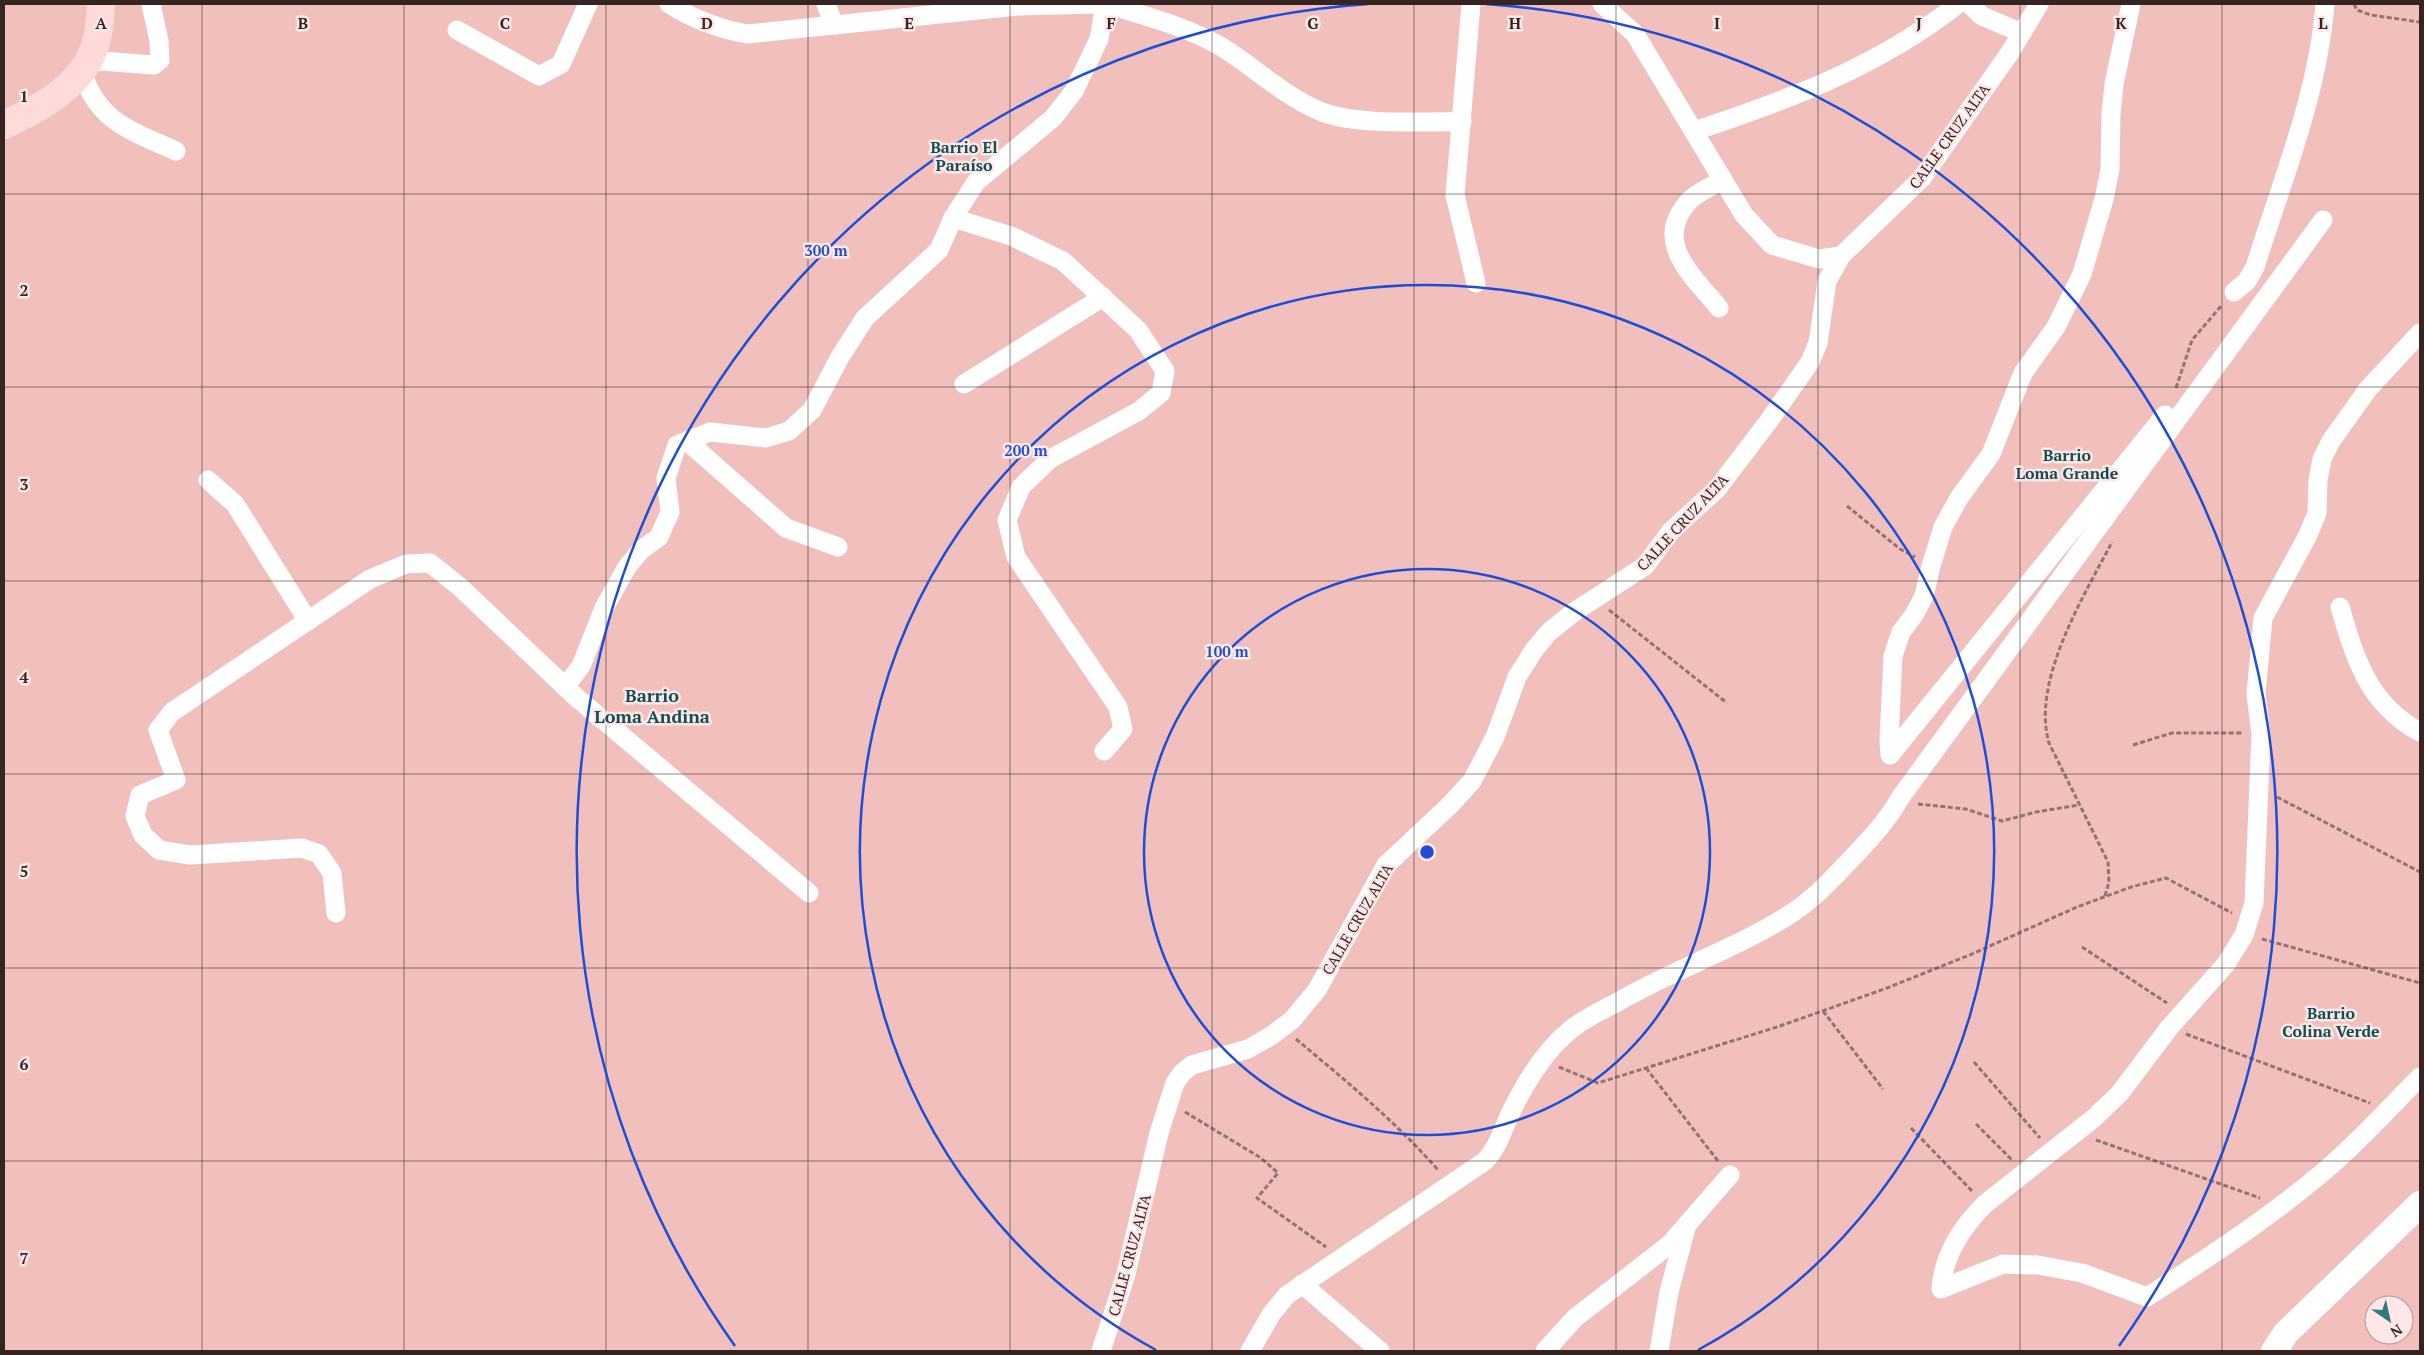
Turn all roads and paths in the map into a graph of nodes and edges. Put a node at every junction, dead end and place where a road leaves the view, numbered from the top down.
1 (101, 4) edge
2 (151, 4) edge
3 (588, 4) edge
4 (669, 4) edge
5 (826, 4) edge
6 (1097, 4) edge
7 (1106, 4) edge
8 (1471, 4) edge
9 (1602, 4) edge
10 (1958, 4) edge
11 (1969, 4) edge
12 (2039, 4) edge
13 (2131, 4) edge
14 (2325, 4) edge
15 (2354, 4) edge
16 (918, 10) edge
17 (2420, 22) edge
18 (834, 25) junction
19 (456, 30) dead end
20 (2022, 33) junction
21 (85, 65) junction
22 (1462, 122) junction
23 (4, 125) edge
24 (1694, 131) junction
25 (176, 151) dead end
26 (1722, 180) junction
27 (953, 218) junction
28 (1841, 256) junction
29 (1476, 283) dead end
30 (2234, 292) dead end
31 (1102, 297) junction
32 (1719, 308) dead end
33 (2420, 333) edge
34 (964, 384) dead end
35 (688, 441) junction
36 (208, 480) dead end
37 (1847, 506) dead end
38 (838, 547) dead end
39 (1931, 566) junction
40 (1595, 599) junction
41 (2340, 607) dead end
42 (308, 621) junction
43 (565, 687) junction
44 (1727, 703) dead end
45 (2420, 732) edge
46 (2261, 734) junction
47 (2133, 745) dead end
48 (1104, 751) dead end
49 (2056, 760) dead end
50 (2260, 789) junction
51 (1897, 802) junction
52 (2079, 805) junction
53 (2420, 872) edge
54 (809, 893) dead end
55 (2105, 896) junction
56 (336, 912) dead end
57 (2246, 928) junction
58 (2082, 947) dead end
59 (2420, 983) edge
60 (1822, 1011) junction
61 (2182, 1013) junction
62 (1283, 1027) junction
63 (2170, 1028) junction
64 (1542, 1060) junction
65 (1974, 1062) dead end
66 (1646, 1068) junction
67 (2420, 1077) edge
68 (1883, 1089) dead end
69 (1168, 1102) junction
70 (2387, 1110) junction
71 (1976, 1124) dead end
72 (1911, 1128) dead end
73 (2075, 1133) junction
74 (2052, 1152) junction
75 (2024, 1173) junction
76 (1730, 1175) joint
77 (1450, 1184) junction
78 (1985, 1204) junction
79 (2420, 1204) edge
80 (2282, 1206) junction
81 (1687, 1224) junction
82 (1341, 1257) junction
83 (1302, 1284) junction
84 (1101, 1351) edge
85 (1250, 1351) edge
86 (1380, 1351) edge
87 (1545, 1351) edge
88 (1659, 1351) edge
89 (2274, 1351) edge

1 - 21 main road
2 - 21 street
3 - 19 street
4 - 18 street
5 - 18 street
6 - 16 street
7 - 22 street
7 - 27 street
8 - 22 street
9 - 24 street
10 - 24 street
11 - 20 street
12 - 20 street, CALLE CRUZ ALTA
13 - 39 street
14 - 30 street
15 - 17 path
16 - 18 street
20 - 28 street, CALLE CRUZ ALTA
21 - 23 main road
21 - 25 street
22 - 29 street
24 - 26 street
26 - 28 street
26 - 32 street
27 - 31 street
27 - 35 street
28 - 40 street, CALLE CRUZ ALTA
31 - 34 street
31 - 48 street
33 - 46 street
35 - 38 street
35 - 43 street
36 - 42 street
37 - 39 path
39 - 51 street
40 - 44 path
40 - 62 street, CALLE CRUZ ALTA
41 - 45 street
42 - 43 street
42 - 56 street
43 - 54 street
46 - 47 path
46 - 50 street
49 - 52 path
50 - 53 path
50 - 57 street
51 - 52 path
51 - 64 street
52 - 55 path
55 - 57 path
55 - 60 path
57 - 59 path
57 - 61 street
58 - 61 path
60 - 66 path
60 - 68 path
61 - 63 street
62 - 69 street, CALLE CRUZ ALTA
62 - 77 path
63 - 70 path
63 - 73 street
64 - 66 path
64 - 77 street
65 - 74 path
66 - 76 path
67 - 70 street
69 - 82 path
69 - 84 street, CALLE CRUZ ALTA
70 - 80 street
71 - 75 path
72 - 78 path
73 - 74 street
73 - 80 path
74 - 75 street
75 - 78 street
76 - 81 street
77 - 82 street
78 - 80 street
79 - 89 main road
81 - 87 street
81 - 88 street
82 - 83 street
83 - 85 street
83 - 86 street

